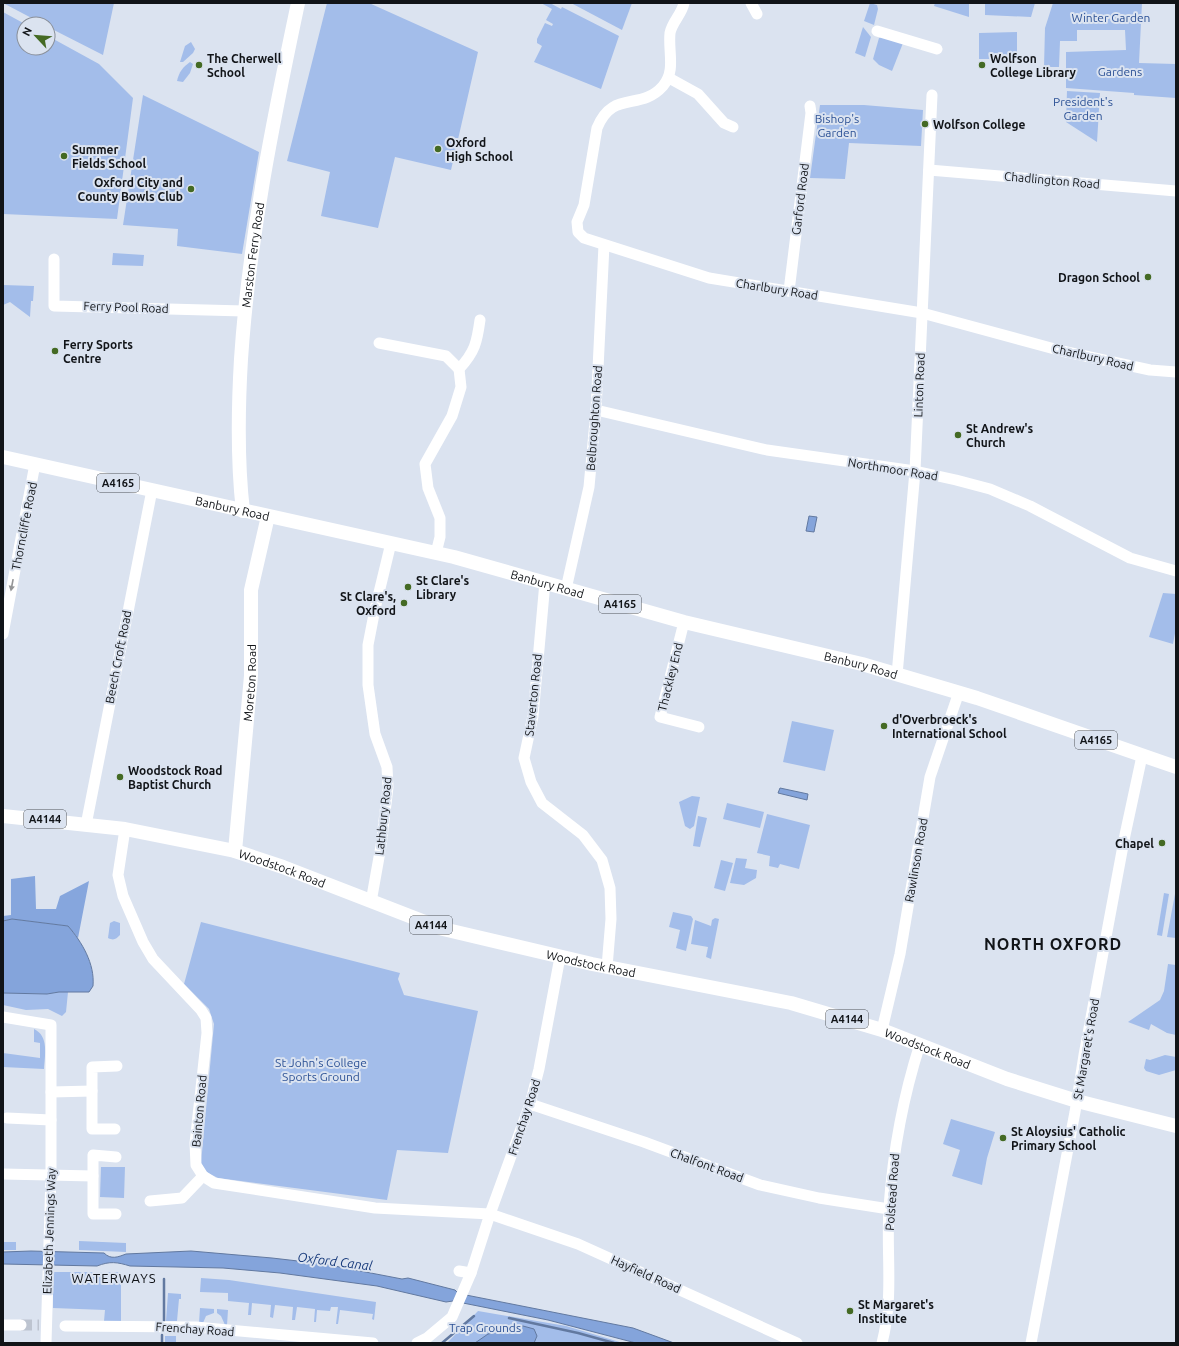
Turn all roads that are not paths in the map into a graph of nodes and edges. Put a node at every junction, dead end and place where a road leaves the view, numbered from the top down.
1 (298, 3) edge
2 (684, 3) edge
3 (751, 3) edge
4 (757, 14) dead end
5 (877, 31) dead end
6 (937, 49) dead end
7 (669, 78) junction
8 (932, 95) dead end
9 (810, 106) dead end
10 (733, 127) dead end
11 (929, 170) junction
12 (1176, 191) edge
13 (604, 245) junction
14 (54, 259) dead end
15 (789, 292) junction
16 (244, 311) junction
17 (922, 313) junction
18 (480, 320) dead end
19 (379, 343) dead end
20 (459, 369) junction
21 (1176, 372) edge
22 (596, 410) junction
23 (3, 457) edge
24 (35, 464) junction
25 (915, 471) junction
26 (152, 490) junction
27 (243, 511) junction
28 (268, 516) junction
29 (391, 543) junction
30 (436, 553) junction
31 (1176, 571) edge
32 (545, 582) junction
33 (566, 589) junction
34 (684, 622) junction
35 (3, 634) edge
36 (897, 675) junction
37 (959, 692) junction
38 (699, 727) dead end
39 (1142, 756) junction
40 (1176, 767) edge
41 (3, 816) edge
42 (86, 825) junction
43 (125, 829) junction
44 (235, 851) junction
45 (371, 902) junction
46 (560, 957) junction
47 (607, 967) junction
48 (3, 1017) edge
49 (882, 1030) junction
50 (920, 1044) junction
51 (117, 1066) dead end
52 (92, 1091) junction
53 (51, 1092) junction
54 (1077, 1101) junction
55 (530, 1104) junction
56 (8, 1118) dead end
57 (51, 1120) junction
58 (1176, 1126) edge
59 (115, 1130) dead end
60 (116, 1156) dead end
61 (3, 1174) edge
62 (51, 1174) junction
63 (93, 1176) junction
64 (203, 1176) junction
65 (150, 1201) dead end
66 (889, 1209) junction
67 (116, 1214) dead end
68 (490, 1214) junction
69 (459, 1271) dead end
70 (471, 1272) junction
71 (3, 1325) edge
72 (21, 1325) tunnel mouth
73 (65, 1326) dead end
74 (46, 1343) edge
75 (373, 1343) edge
76 (417, 1343) edge
77 (797, 1343) edge
78 (882, 1343) edge
79 (1031, 1343) edge

1 - 16 main road, Marston Ferry Road
2 - 7 street
3 - 4 street
5 - 6 street
7 - 10 street
7 - 13 street, Charlbury Road
8 - 11 street, Linton Road
9 - 15 street, Garford Road
11 - 12 street, Chadlington Road
11 - 17 street, Linton Road
13 - 15 street, Charlbury Road
13 - 22 street, Belbroughton Road
14 - 16 street, Ferry Pool Road
15 - 17 street, Charlbury Road
16 - 27 main road, Marston Ferry Road
17 - 21 street, Charlbury Road
17 - 25 street, Linton Road
18 - 20 street
19 - 20 street
20 - 30 street
22 - 25 street, Northmoor Road
22 - 33 street, Belbroughton Road
23 - 24 main road, Banbury Road / A4165
24 - 26 main road, Banbury Road / A4165
24 -> 35 street, Thorncliffe Road
25 - 31 street, Northmoor Road
25 - 36 street, Linton Road
26 - 27 main road, Banbury Road / A4165
26 - 42 street, Beech Croft Road
27 - 28 main road, Banbury Road / A4165
28 - 29 main road, Banbury Road / A4165
28 - 44 main road, Moreton Road
29 - 30 main road, Banbury Road / A4165
29 - 45 street, Lathbury Road
30 - 32 main road, Banbury Road / A4165
32 - 33 main road, Banbury Road / A4165
32 - 47 street, Staverton Road
33 - 34 main road, Banbury Road / A4165
34 - 36 main road, Banbury Road / A4165
34 - 38 street, Thackley End
36 - 37 main road, Banbury Road / A4165
37 - 39 main road, Banbury Road / A4165
37 - 49 street, Rawlinson Road
39 - 40 main road, Banbury Road / A4165
39 - 54 street, St Margaret's Road
41 - 42 main road, Woodstock Road / A4144
42 - 43 main road, Woodstock Road / A4144
43 - 44 main road, Woodstock Road / A4144
43 - 64 street, Bainton Road
44 - 45 main road, Woodstock Road / A4144
45 - 46 main road, Woodstock Road / A4144
46 - 47 main road, Woodstock Road / A4144
46 - 55 street, Frenchay Road
47 - 49 main road, Woodstock Road / A4144
48 - 53 street, Elizabeth Jennings Way
49 - 50 main road, Woodstock Road / A4144
50 - 54 main road, Woodstock Road / A4144
50 - 66 street, Polstead Road
51 - 52 street
52 - 53 street
52 - 59 street
53 - 57 street, Elizabeth Jennings Way
54 - 58 main road, Woodstock Road / A4144
54 - 79 street, St Margaret's Road
55 - 66 street, Chalfont Road
55 - 68 street, Frenchay Road
56 - 57 street
57 - 62 street, Elizabeth Jennings Way
60 - 63 street
61 - 62 street
62 - 63 street
62 - 74 street, Elizabeth Jennings Way
63 - 67 street
64 - 65 street
64 - 68 street
66 - 78 street, Polstead Road
68 - 70 street, Frenchay Road
68 - 77 street, Hayfield Road
69 - 70 street
70 - 76 street, Frenchay Road
71 - 72 street
73 - 75 street, Frenchay Road

